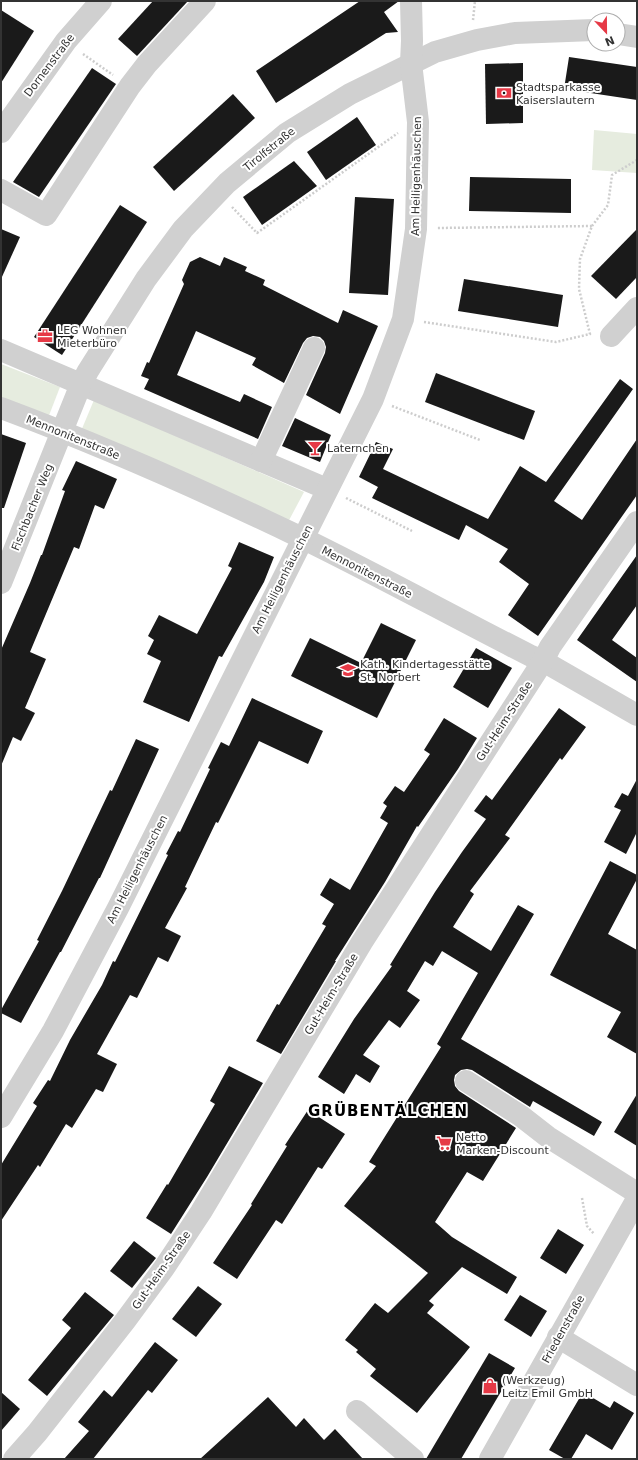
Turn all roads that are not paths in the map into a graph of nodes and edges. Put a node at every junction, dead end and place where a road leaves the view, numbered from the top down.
1 (102, 1) edge
2 (205, 1) edge
3 (411, 1) edge
4 (586, 30) edge
5 (626, 35) edge
6 (637, 37) edge
7 (411, 63) junction
8 (1, 132) edge
9 (1, 190) edge
10 (637, 308) edge
11 (611, 336) dead end
12 (314, 348) dead end
13 (1, 350) edge
14 (81, 384) junction
15 (1, 408) edge
16 (62, 431) junction
17 (261, 461) junction
18 (334, 492) junction
19 (637, 522) edge
20 (302, 538) junction
21 (1, 583) edge
22 (543, 661) junction
23 (637, 715) edge
24 (466, 1081) dead end
25 (1, 1117) edge
26 (635, 1204) edge
27 (558, 1337) junction
28 (637, 1385) edge
29 (357, 1411) dead end
30 (14, 1459) edge
31 (413, 1459) edge
32 (490, 1459) edge

1 - 8 street, Dornenstraße
2 - 9 street
3 - 7 street, Am Heiligenhäuschen
4 - 7 street, Tirolfstraße
5 - 6 street
7 - 14 street, Tirolfstraße
7 - 18 street, Am Heiligenhäuschen
10 - 11 street
12 - 17 street
13 - 14 street
14 - 16 street, Tirolfstraße
14 - 17 street
15 - 16 street, Mennonitenstraße
16 - 20 street, Mennonitenstraße
16 - 21 street, Fischbacher Weg
17 - 18 street
18 - 20 street, Am Heiligenhäuschen
19 - 22 street, Gut-Heim-Straße
20 - 22 street, Mennonitenstraße
20 - 25 street, Am Heiligenhäuschen
22 - 23 street, Mennonitenstraße
22 - 30 street, Gut-Heim-Straße
24 - 26 street
26 - 27 street, Friedenstraße
27 - 28 street
27 - 32 street, Friedenstraße
29 - 31 street

